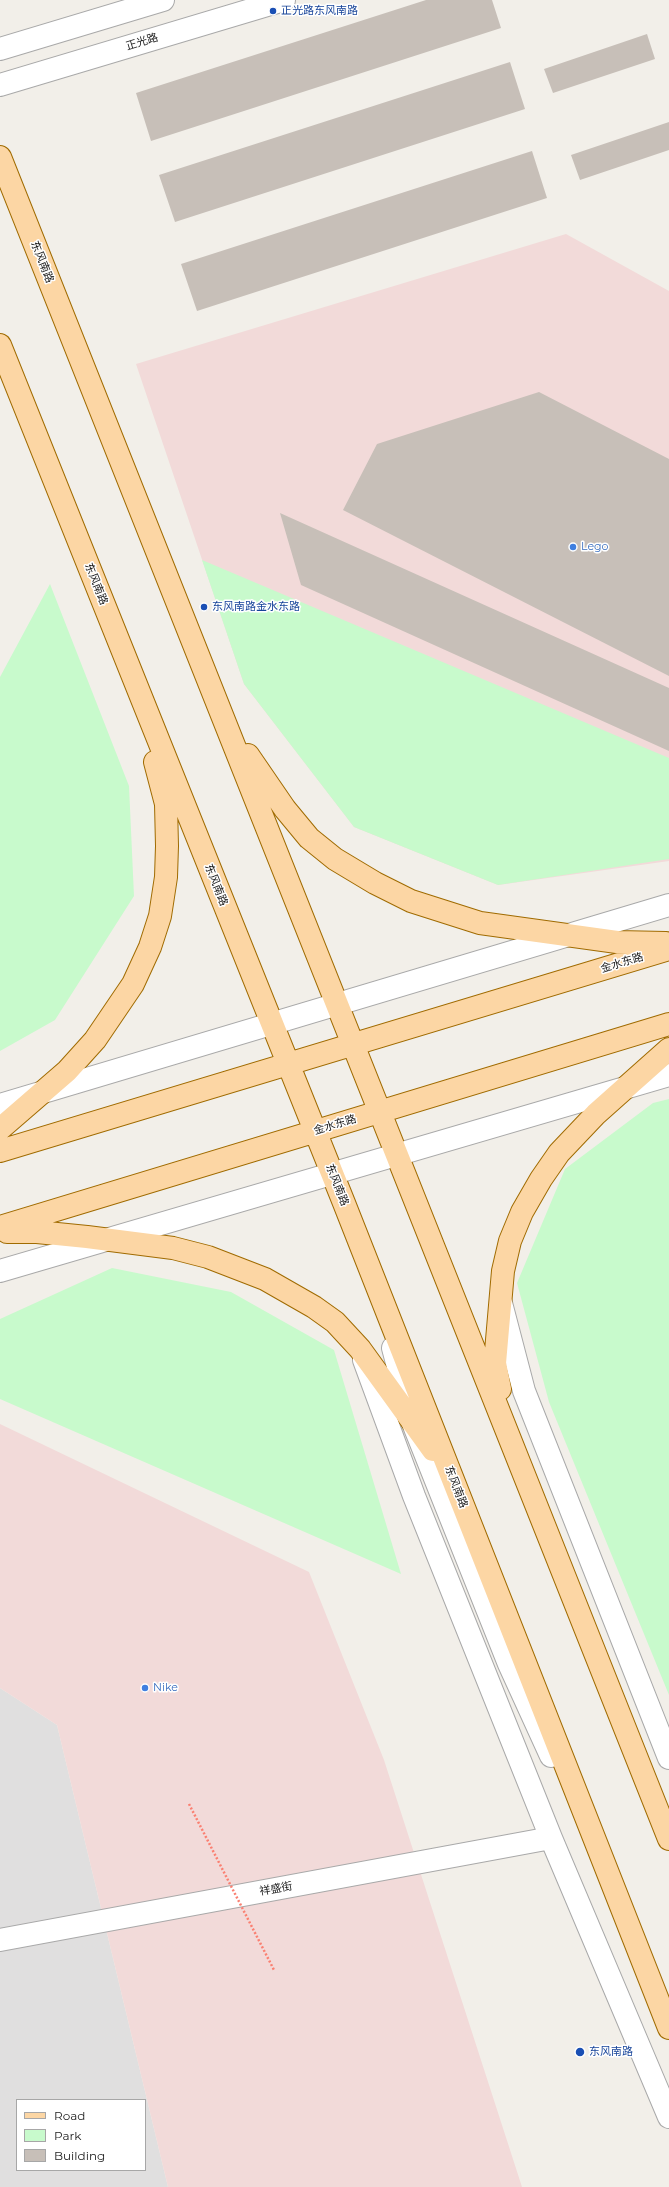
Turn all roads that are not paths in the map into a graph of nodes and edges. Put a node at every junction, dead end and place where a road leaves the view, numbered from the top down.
1 (163, 0) edge
2 (284, 0) edge
3 (0, 49) edge
4 (0, 85) edge
5 (0, 157) edge
6 (0, 345) edge
7 (135, 681) junction
8 (225, 721) junction
9 (669, 905) edge
10 (571, 935) junction
11 (669, 943) edge
12 (669, 949) edge
13 (338, 1005) junction
14 (272, 1024) junction
15 (669, 1024) edge
16 (354, 1044) junction
17 (669, 1049) edge
18 (288, 1064) junction
19 (669, 1075) edge
20 (626, 1088) junction
21 (41, 1093) junction
22 (0, 1106) edge
23 (380, 1111) junction
24 (0, 1129) edge
25 (315, 1131) junction
26 (0, 1151) edge
27 (398, 1155) junction
28 (332, 1174) junction
29 (0, 1226) edge
30 (0, 1232) edge
31 (107, 1239) junction
32 (0, 1271) edge
33 (376, 1284) junction
34 (500, 1298) junction
35 (360, 1349) junction
36 (413, 1423) junction
37 (507, 1430) junction
38 (451, 1474) junction
39 (669, 1758) edge
40 (663, 1807) edge
41 (551, 1838) junction
42 (669, 1839) edge
43 (0, 1940) edge
44 (669, 2028) edge
45 (669, 2042) edge
46 (669, 2117) edge

1 - 3 street
2 - 4 street, 正光路
5 - 8 main road, 东风南路
6 - 7 main road, 东风南路
7 - 14 main road, 东风南路
7 - 21 main road
8 - 10 main road
8 - 13 main road, 东风南路
9 - 10 street
10 - 11 main road
10 - 13 street
12 - 16 main road, 金水东路
13 - 14 street
13 - 16 main road, 东风南路
14 - 18 main road, 东风南路
14 - 21 street
15 - 23 main road, 金水东路
16 - 18 main road, 金水东路
16 - 23 main road, 东风南路
17 - 20 main road
18 - 25 main road, 东风南路
18 - 26 main road, 金水东路
19 - 20 street
20 - 27 street
20 - 34 main road
21 - 22 street
21 - 24 main road
23 - 25 main road, 金水东路
23 - 27 main road, 东风南路
25 - 28 main road, 东风南路
25 - 29 main road, 金水东路
27 - 28 street
27 - 37 main road, 东风南路
28 - 31 street
28 - 33 main road, 东风南路
30 - 31 main road
31 - 32 street
31 - 35 main road
33 - 36 street
33 - 38 main road, 东风南路
34 - 37 main road
34 - 39 street
35 - 36 main road
35 - 41 street
36 - 38 main road
36 - 45 street
37 - 40 main road, 东风南路
38 - 44 main road, 东风南路
40 - 42 main road, 东风南路
41 - 43 street, 祥盛街
41 - 46 street

